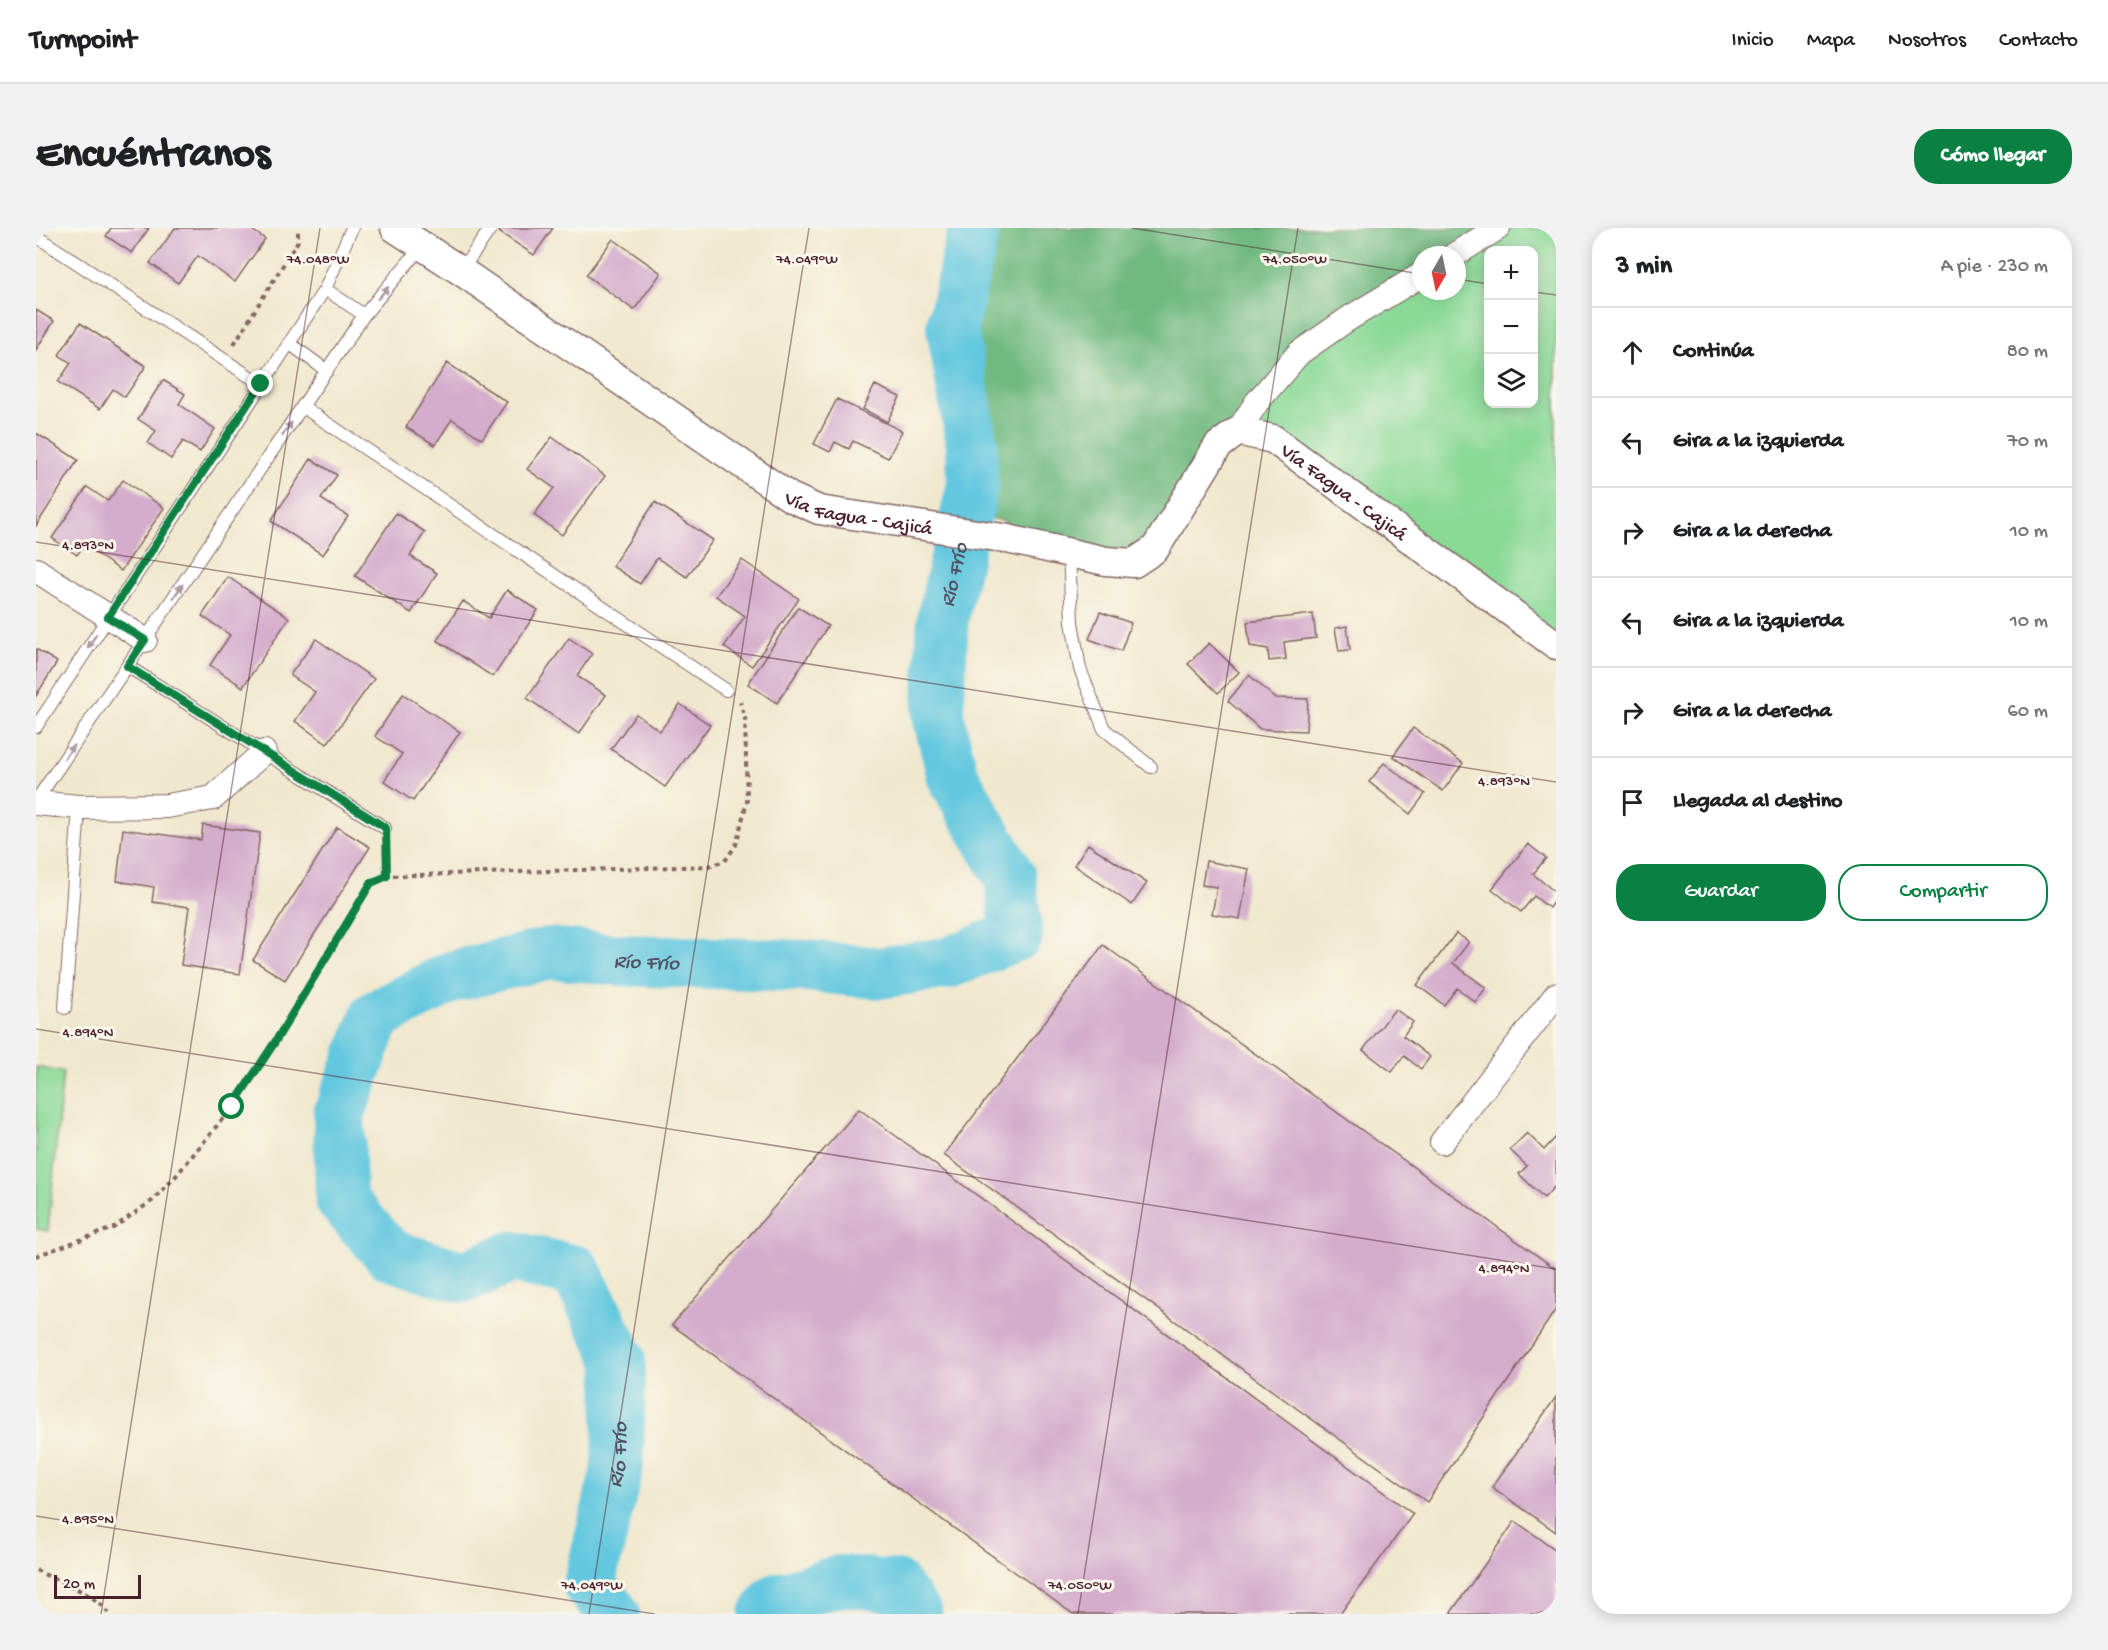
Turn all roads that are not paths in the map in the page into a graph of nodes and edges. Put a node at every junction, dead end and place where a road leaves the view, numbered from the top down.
1 (352, 228) edge
2 (395, 228) edge
3 (491, 228) edge
4 (1498, 228) edge
5 (36, 236) edge
6 (422, 246) junction
7 (1466, 248) edge
8 (461, 271) junction
9 (1412, 280) edge
10 (325, 289) junction
11 (364, 315) junction
12 (289, 343) junction
13 (327, 371) junction
14 (261, 384) junction
15 (303, 406) junction
16 (1238, 431) junction
17 (1069, 553) junction
18 (36, 570) edge
19 (108, 617) junction
20 (145, 640) junction
21 (1556, 645) edge
22 (127, 666) junction
23 (726, 690) road end
24 (36, 726) edge
25 (264, 752) junction
26 (1151, 767) dead end
27 (36, 802) edge
28 (79, 807) junction
29 (386, 828) road end
30 (1556, 995) edge
31 (65, 1008) dead end
32 (1442, 1142) dead end

1 - 10 lane
2 - 6 street, Vía Fagua - Cajicá
3 - 8 lane
4 - 7 street
5 - 14 lane
6 - 8 street, Vía Fagua - Cajicá
11 -> 6 lane
8 - 17 street, Vía Fagua - Cajicá
9 - 16 street
10 - 11 lane
10 - 12 lane
11 - 13 lane
12 - 13 lane
12 - 14 lane
13 - 15 lane
14 - 19 lane
20 -> 15 lane
15 - 23 lane
16 - 17 street, Vía Fagua - Cajicá
16 - 21 street, Vía Fagua - Cajicá
17 - 26 lane
18 - 19 street
19 - 20 street
19 -> 24 lane
20 - 22 lane
22 - 25 lane
27 -> 22 lane
25 - 28 street
25 - 29 lane
27 - 28 street
28 - 31 lane
30 - 32 street

